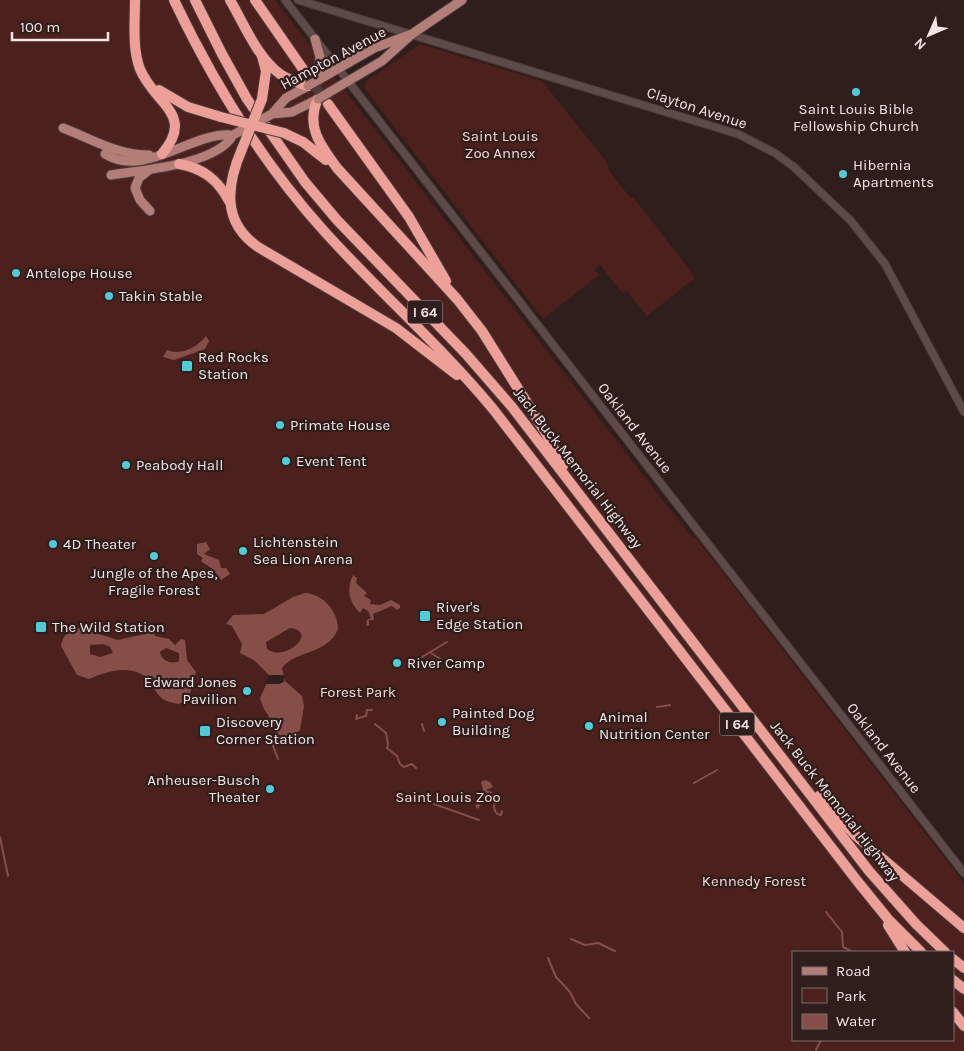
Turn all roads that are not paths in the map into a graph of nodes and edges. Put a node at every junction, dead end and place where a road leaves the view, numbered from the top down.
1 (135, 0) edge
2 (174, 0) edge
3 (195, 0) edge
4 (230, 0) edge
5 (255, 0) edge
6 (286, 0) edge
7 (298, 0) edge
8 (462, 0) edge
9 (412, 34) junction
10 (315, 38) junction
11 (259, 49) junction
12 (338, 69) junction
13 (305, 72) tunnel mouth
14 (144, 76) junction
15 (318, 80) junction
16 (348, 82) junction
17 (308, 86) junction
18 (328, 98) junction
19 (318, 99) junction
20 (272, 114) junction
21 (252, 124) junction
22 (63, 128) dead end
23 (232, 135) junction
24 (105, 154) dead end
25 (162, 154) junction
26 (179, 164) junction
27 (154, 168) junction
28 (337, 168) junction
29 (110, 175) dead end
30 (230, 202) junction
31 (150, 211) dead end
32 (456, 299) junction
33 (478, 391) junction
34 (964, 412) edge
35 (569, 481) junction
36 (784, 760) junction
37 (964, 873) edge
38 (873, 901) junction
39 (964, 928) edge
40 (904, 951) edge
41 (919, 951) edge
42 (944, 951) edge
43 (954, 960) edge
44 (964, 968) edge
45 (954, 981) edge
46 (964, 989) edge
47 (954, 1013) edge
48 (964, 1026) edge

1 - 14 highway
2 - 33 highway, Jack Buck Memorial Highway / I 64
3 - 35 highway, Jack Buck Memorial Highway / I 64
4 - 11 highway
5 - 13 highway
6 - 10 street, Oakland Avenue
7 - 9 street, Clayton Avenue
8 - 9 main road, Hampton Avenue
9 - 12 main road, Hampton Avenue
9 - 16 main road, Hampton Avenue
9 - 34 street, Clayton Avenue
10 - 12 street, Oakland Avenue
10 - 15 main road
11 - 17 highway
11 - 21 highway, bridge
12 - 15 main road, Hampton Avenue
12 - 16 street, Oakland Avenue
14 - 21 highway, bridge
14 - 25 highway
15 - 17 main road, Hampton Avenue, bridge
16 - 18 main road, Hampton Avenue
16 - 37 street, Oakland Avenue
17 - 20 main road, Hampton Avenue
18 - 19 main road, Hampton Avenue, bridge
18 - 32 highway
19 - 20 main road, Hampton Avenue
19 - 28 highway
20 - 21 main road, Hampton Avenue, bridge
21 - 23 main road, Hampton Avenue, bridge
21 - 28 highway, bridge
21 - 30 highway, bridge
22 - 25 main road
23 - 25 main road
23 - 26 main road
24 - 25 main road
26 - 27 main road
26 - 30 highway
27 - 29 main road
27 - 31 main road
28 - 32 highway
30 - 33 highway
32 - 35 highway
33 - 38 highway, Jack Buck Memorial Highway / I 64
35 - 36 highway, Jack Buck Memorial Highway / I 64
36 - 39 highway
36 - 42 highway, Jack Buck Memorial Highway / I 64
38 - 40 highway
38 - 41 highway, Jack Buck Memorial Highway / I 64
43 - 44 highway
45 - 46 highway
47 - 48 highway

